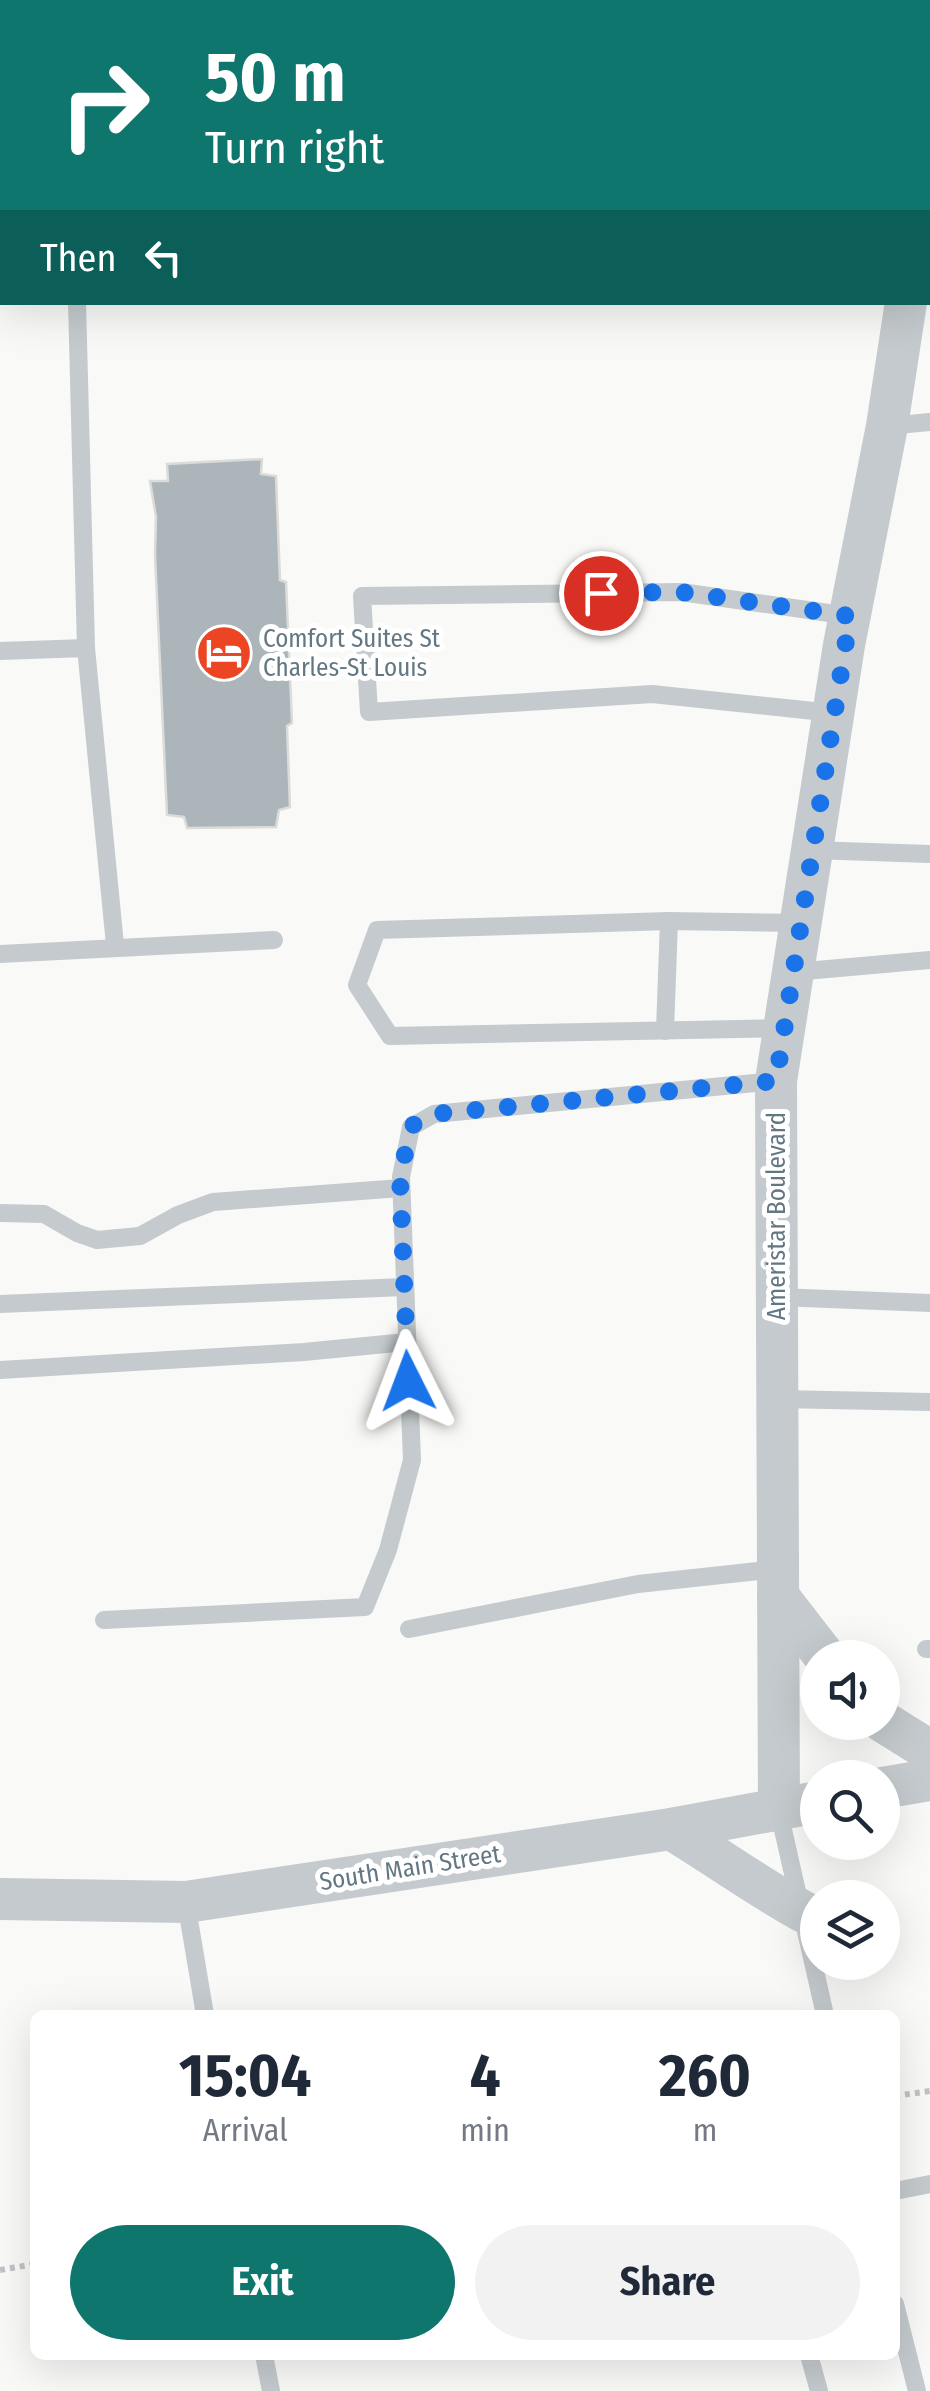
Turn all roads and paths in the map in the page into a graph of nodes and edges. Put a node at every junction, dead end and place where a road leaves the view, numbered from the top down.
1 (76, 305) edge
2 (906, 305) edge
3 (930, 422) edge
4 (887, 426) junction
5 (850, 616) junction
6 (86, 648) junction
7 (0, 651) edge
8 (834, 713) junction
9 (811, 850) junction
10 (930, 854) edge
11 (669, 921) junction
12 (800, 923) junction
13 (274, 940) dead end
14 (115, 946) junction
15 (0, 954) edge
16 (930, 960) edge
17 (794, 972) junction
18 (785, 1028) junction
19 (665, 1031) junction
20 (776, 1081) junction
21 (401, 1188) junction
22 (0, 1213) edge
23 (404, 1288) junction
24 (777, 1297) junction
25 (930, 1303) edge
26 (0, 1304) edge
27 (406, 1342) junction
28 (0, 1370) edge
29 (777, 1399) junction
30 (930, 1402) edge
31 (778, 1583) junction
32 (104, 1620) dead end
33 (409, 1628) dead end
34 (814, 1640) edge
35 (900, 1732) edge
36 (930, 1751) edge
37 (930, 1780) edge
38 (900, 1785) edge
39 (798, 1807) edge
40 (671, 1829) junction
41 (803, 1880) edge
42 (0, 1899) edge
43 (186, 1902) junction
44 (800, 1917) edge
45 (818, 1980) edge
46 (204, 2010) edge
47 (825, 2010) edge
48 (930, 2092) edge
49 (900, 2095) edge
50 (930, 2184) edge
51 (900, 2190) edge
52 (30, 2265) edge
53 (0, 2270) edge
54 (900, 2324) edge
55 (265, 2360) edge
56 (810, 2360) edge
57 (271, 2391) edge
58 (819, 2391) edge
59 (917, 2391) edge

1 - 6 lane
2 - 4 street, Ameristar Boulevard
3 - 4 lane
4 - 5 street, Ameristar Boulevard
5 - 8 street, Ameristar Boulevard
5 - 8 lane
6 - 7 lane
6 - 14 lane
8 - 9 street, Ameristar Boulevard
9 - 10 lane
9 - 12 street, Ameristar Boulevard
11 - 12 lane
11 - 19 lane
11 - 19 lane
12 - 17 street, Ameristar Boulevard
13 - 14 lane
14 - 15 lane
16 - 17 lane
17 - 18 street, Ameristar Boulevard
18 - 19 lane
18 - 20 street, Ameristar Boulevard
20 - 21 lane
20 - 24 street, Ameristar Boulevard
21 - 22 lane
21 - 23 lane
23 - 26 lane
23 - 27 lane
24 - 25 lane
24 - 29 street, Ameristar Boulevard
27 - 28 lane
27 - 32 lane
29 - 30 lane
29 - 31 street, Ameristar Boulevard
31 - 33 lane
31 - 34 street
31 - 39 street, Ameristar Boulevard
35 - 36 street
37 - 38 street
39 - 40 street, South Main Street
39 - 41 lane, Ameristar Boulevard
40 - 43 street, South Main Street
40 - 44 street
42 - 43 street, South Main Street
43 - 46 lane
45 - 47 lane, Ameristar Boulevard
48 - 49 path
50 - 51 lane
52 - 53 path
54 - 59 lane
55 - 57 lane
56 - 58 lane

